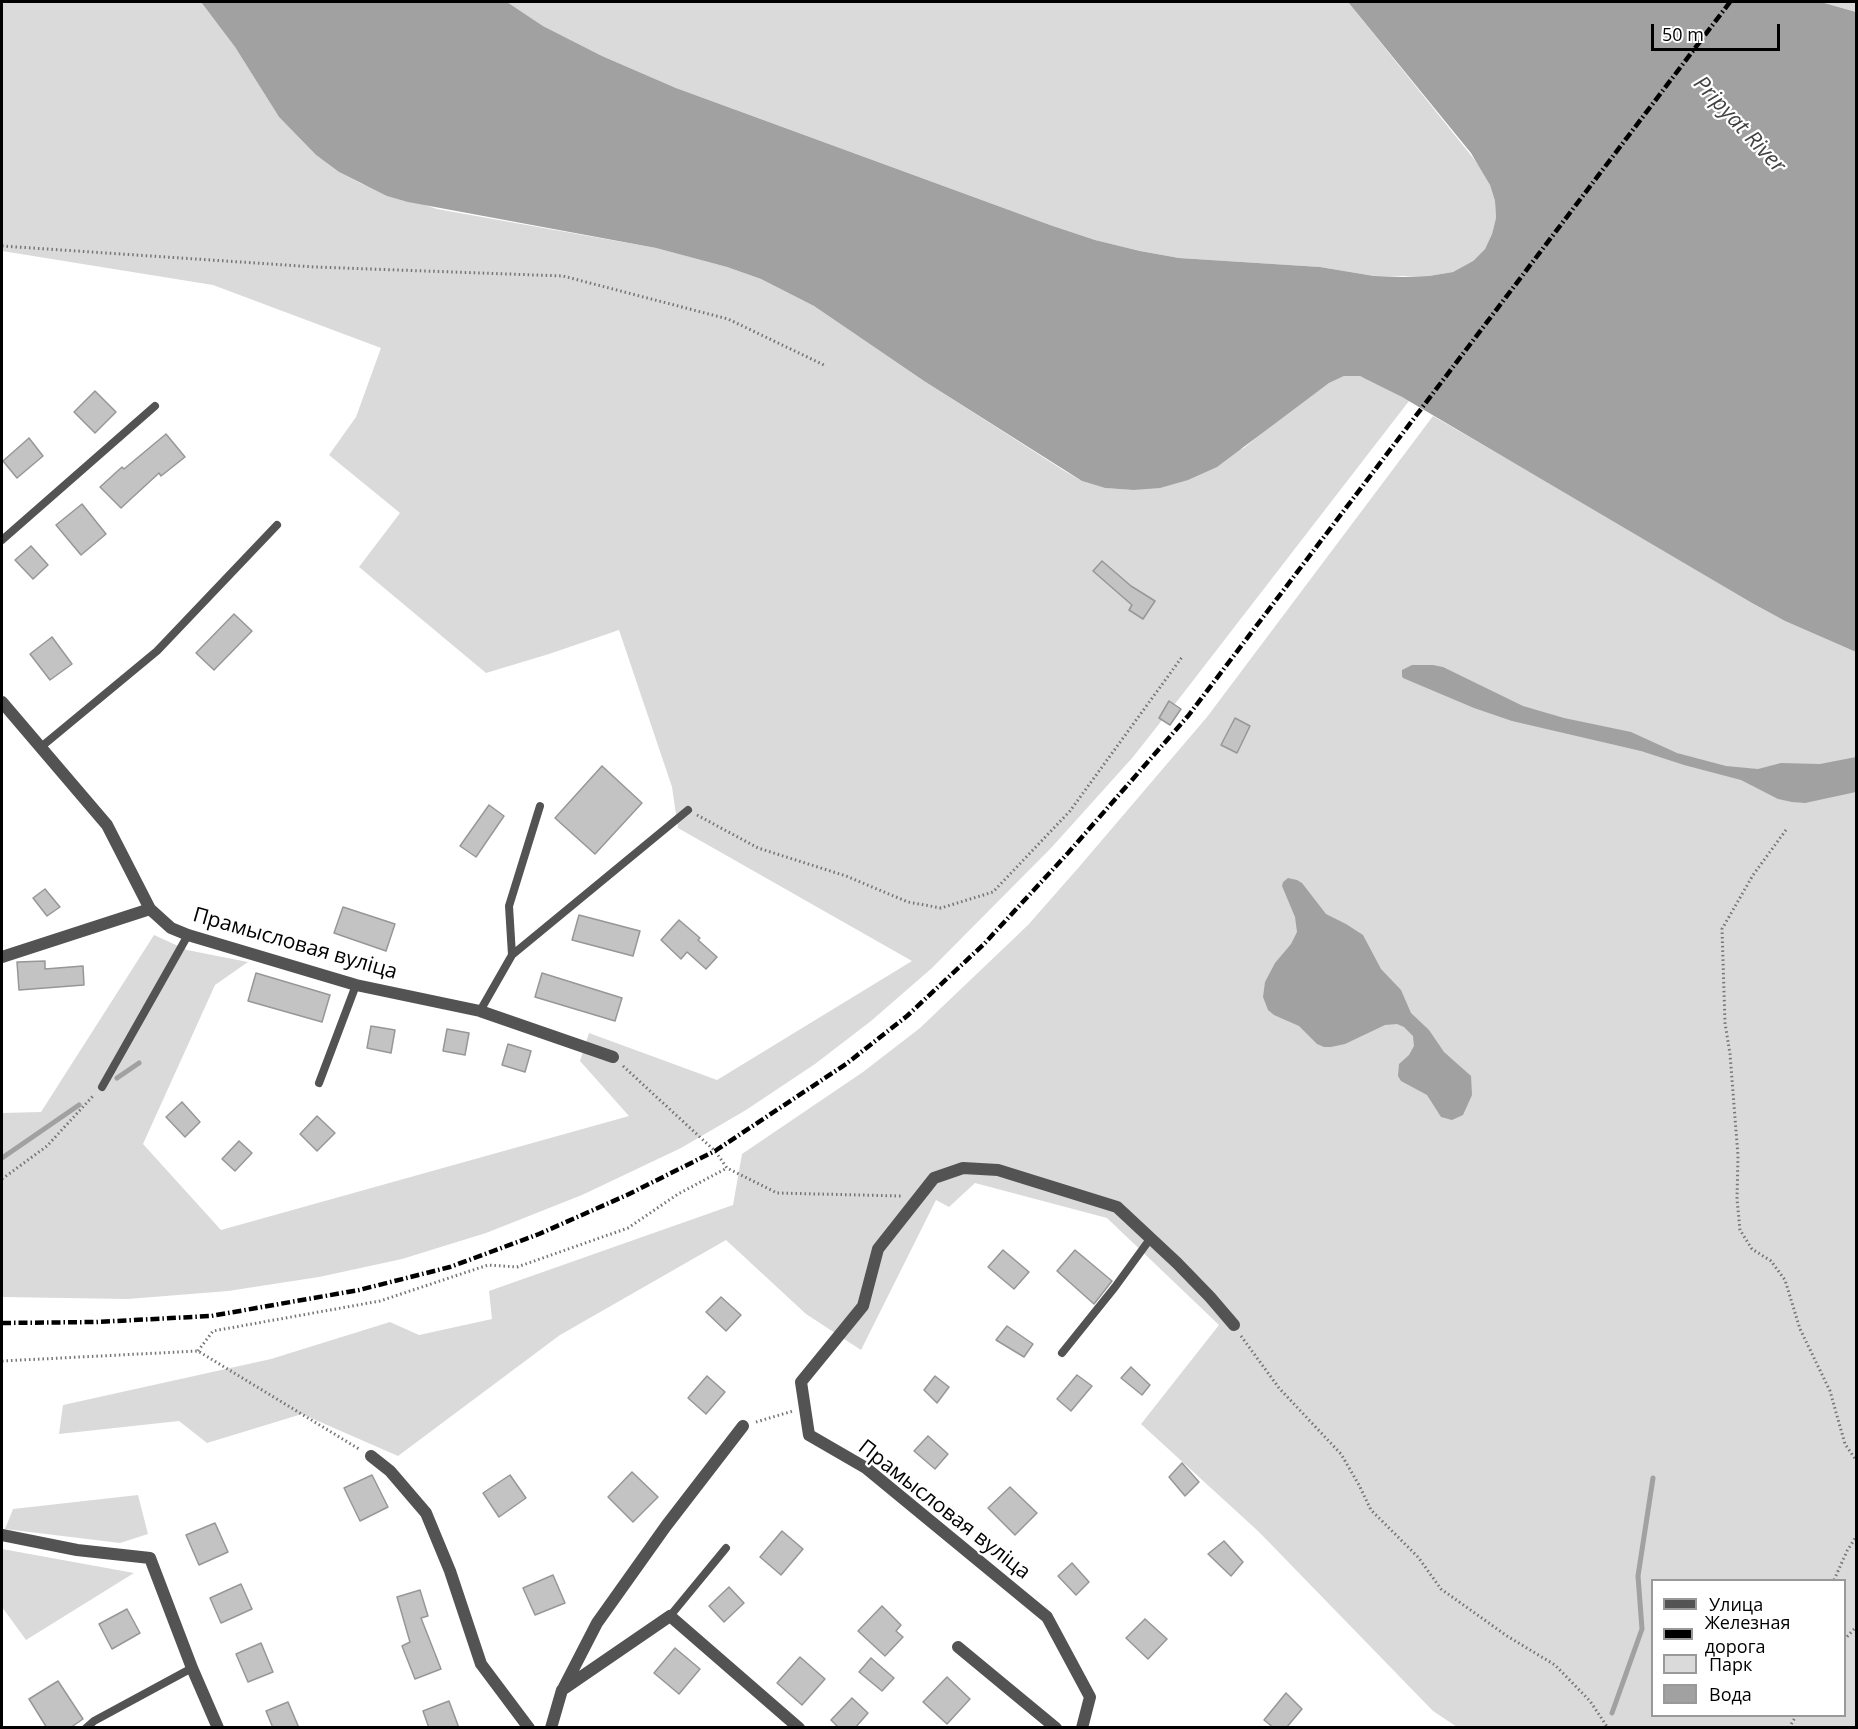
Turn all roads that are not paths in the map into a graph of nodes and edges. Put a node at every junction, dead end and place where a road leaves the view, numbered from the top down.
1 (155, 405) dead end
2 (277, 525) dead end
3 (2, 540) edge
4 (2, 702) edge
5 (41, 747) junction
6 (540, 806) dead end
7 (688, 810) road end
8 (150, 909) junction
9 (188, 935) junction
10 (4, 954) edge
11 (512, 955) junction
12 (356, 985) junction
13 (480, 1011) junction
14 (612, 1057) road end
15 (319, 1083) dead end
16 (102, 1087) road end
17 (1150, 1239) junction
18 (1234, 1325) road end
19 (1062, 1353) dead end
20 (742, 1426) road end
21 (371, 1456) road end
22 (2, 1535) edge
23 (726, 1548) dead end
24 (670, 1616) junction
25 (958, 1647) dead end
26 (192, 1668) junction
27 (562, 1690) junction
28 (86, 1728) edge
29 (218, 1728) edge
30 (529, 1728) edge
31 (551, 1728) edge
32 (799, 1728) edge
33 (1056, 1728) edge
34 (1082, 1728) edge

1 - 3 lane
2 - 5 lane
4 - 5 street, Прамысловая вуліца
5 - 8 street, Прамысловая вуліца
6 - 11 lane
7 - 11 lane
8 - 9 street, Прамысловая вуліца
8 - 10 street
9 - 12 street, Прамысловая вуліца
9 - 16 lane
11 - 13 lane
12 - 13 street, Прамысловая вуліца
12 - 15 lane
13 - 14 street, Прамысловая вуліца
17 - 18 street, Прамысловая вуліца
17 - 19 lane
17 - 34 street, Прамысловая вуліца
20 - 27 street
21 - 30 street
22 - 26 street
23 - 24 lane
24 - 27 street
24 - 32 street
25 - 33 street
26 - 28 lane
26 - 29 street
27 - 31 street

